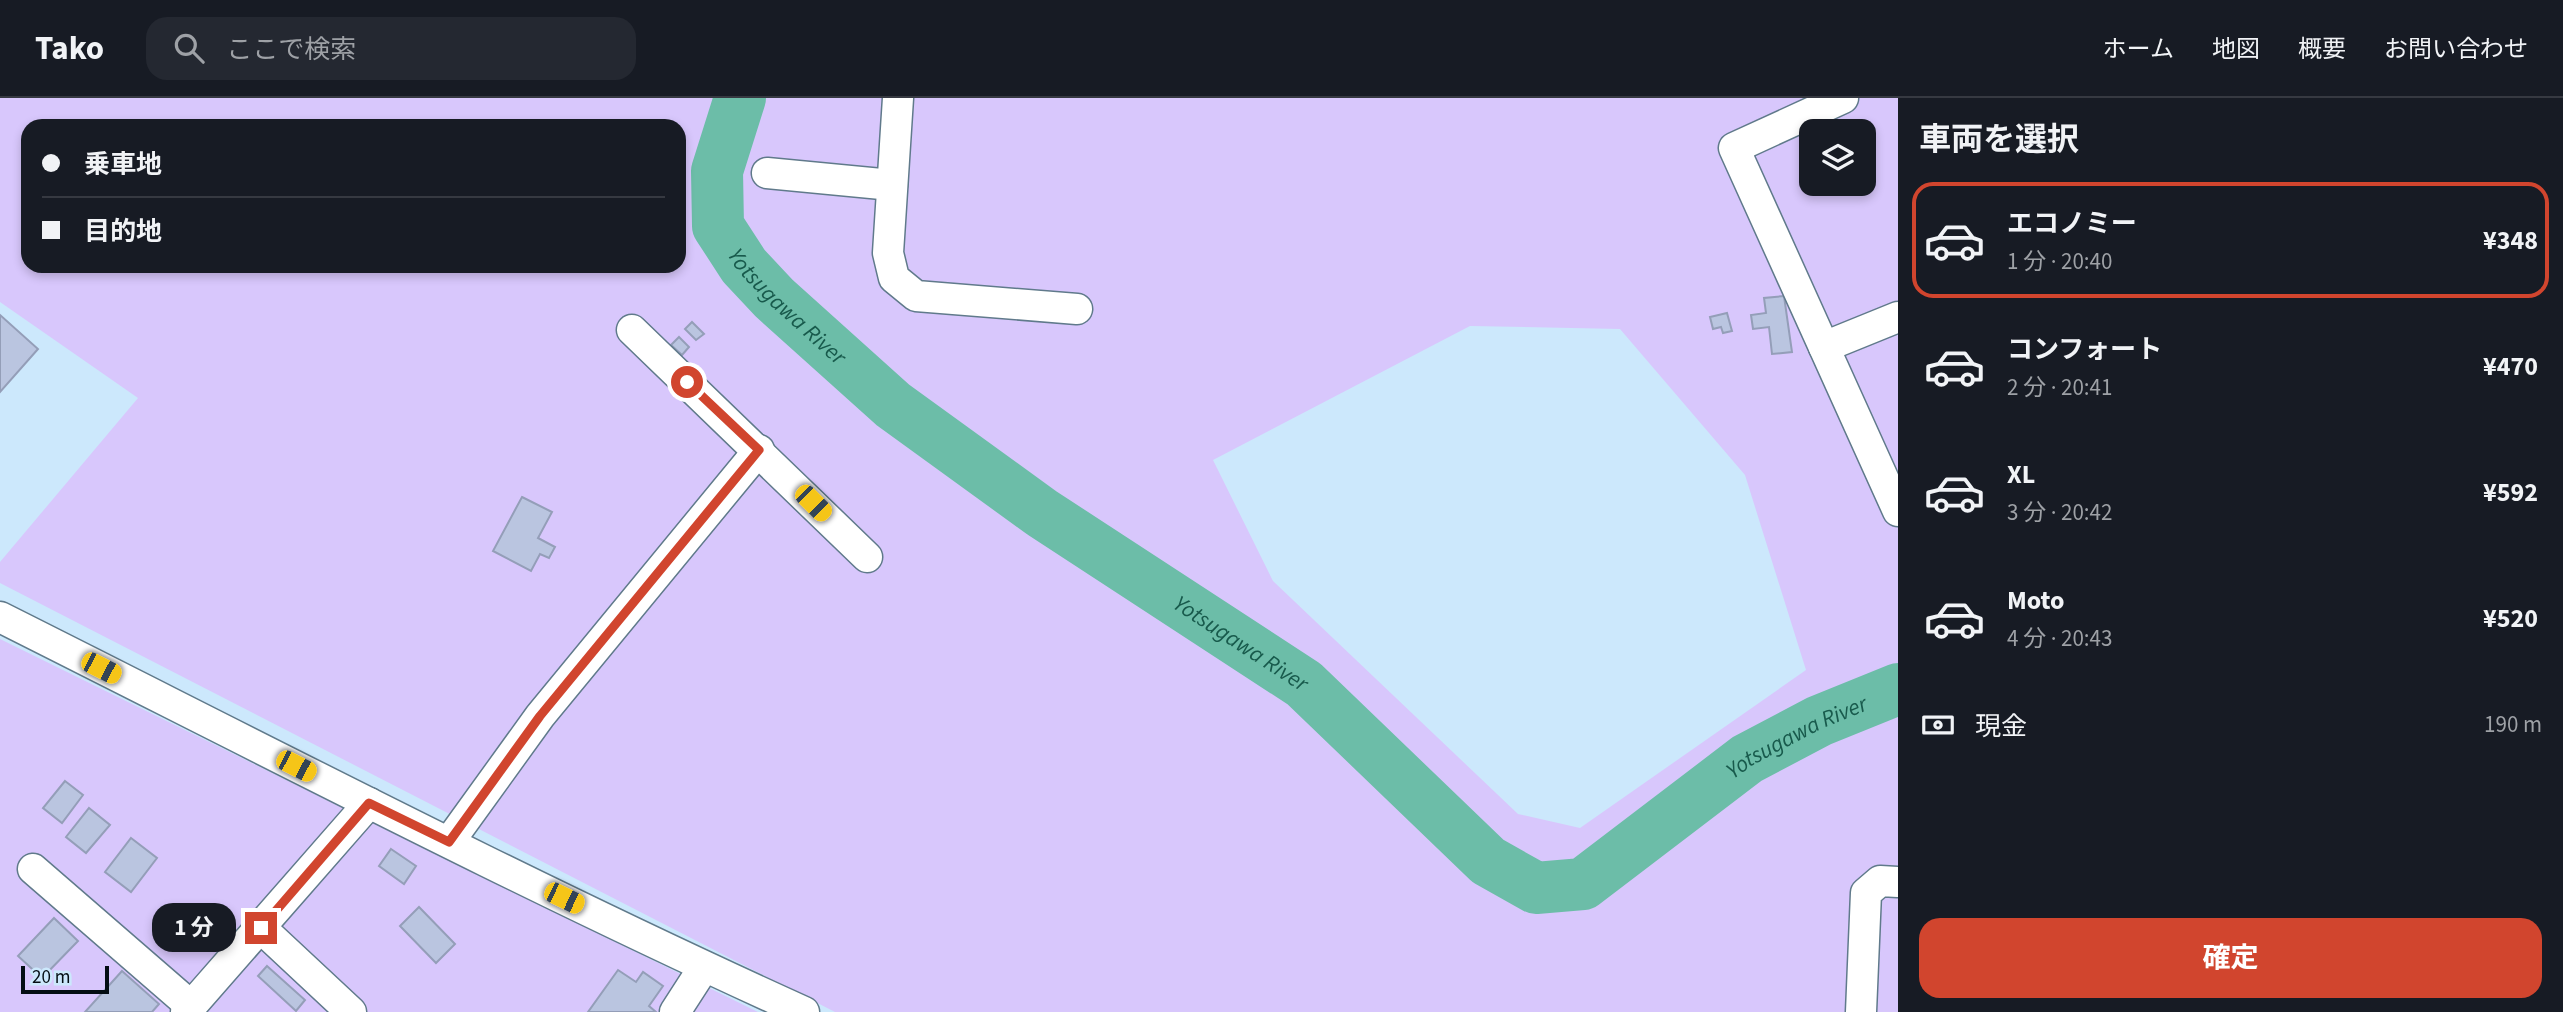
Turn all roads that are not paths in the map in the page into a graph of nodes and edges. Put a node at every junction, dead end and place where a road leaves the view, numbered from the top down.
1 (898, 98) edge
2 (1843, 98) edge
3 (767, 173) dead end
4 (892, 185) junction
5 (1077, 310) dead end
6 (1898, 317) edge
7 (632, 330) dead end
8 (1824, 347) junction
9 (759, 450) junction
10 (1898, 511) edge
11 (867, 557) dead end
12 (0, 617) edge
13 (369, 803) junction
14 (449, 842) junction
15 (33, 869) dead end
16 (1898, 882) edge
17 (261, 928) junction
18 (704, 967) junction
19 (189, 1009) edge
20 (351, 1012) edge
21 (675, 1012) edge
22 (804, 1012) edge
23 (1861, 1012) edge

1 - 4 street
2 - 8 street
3 - 4 street
4 - 5 street
6 - 8 street
7 - 9 street
8 - 10 street
9 - 11 street
9 - 14 street
12 - 13 street
13 - 14 street
13 - 17 street
14 - 18 street
15 - 19 street
16 - 23 street
17 - 19 street
17 - 20 street
18 - 21 street
18 - 22 street

